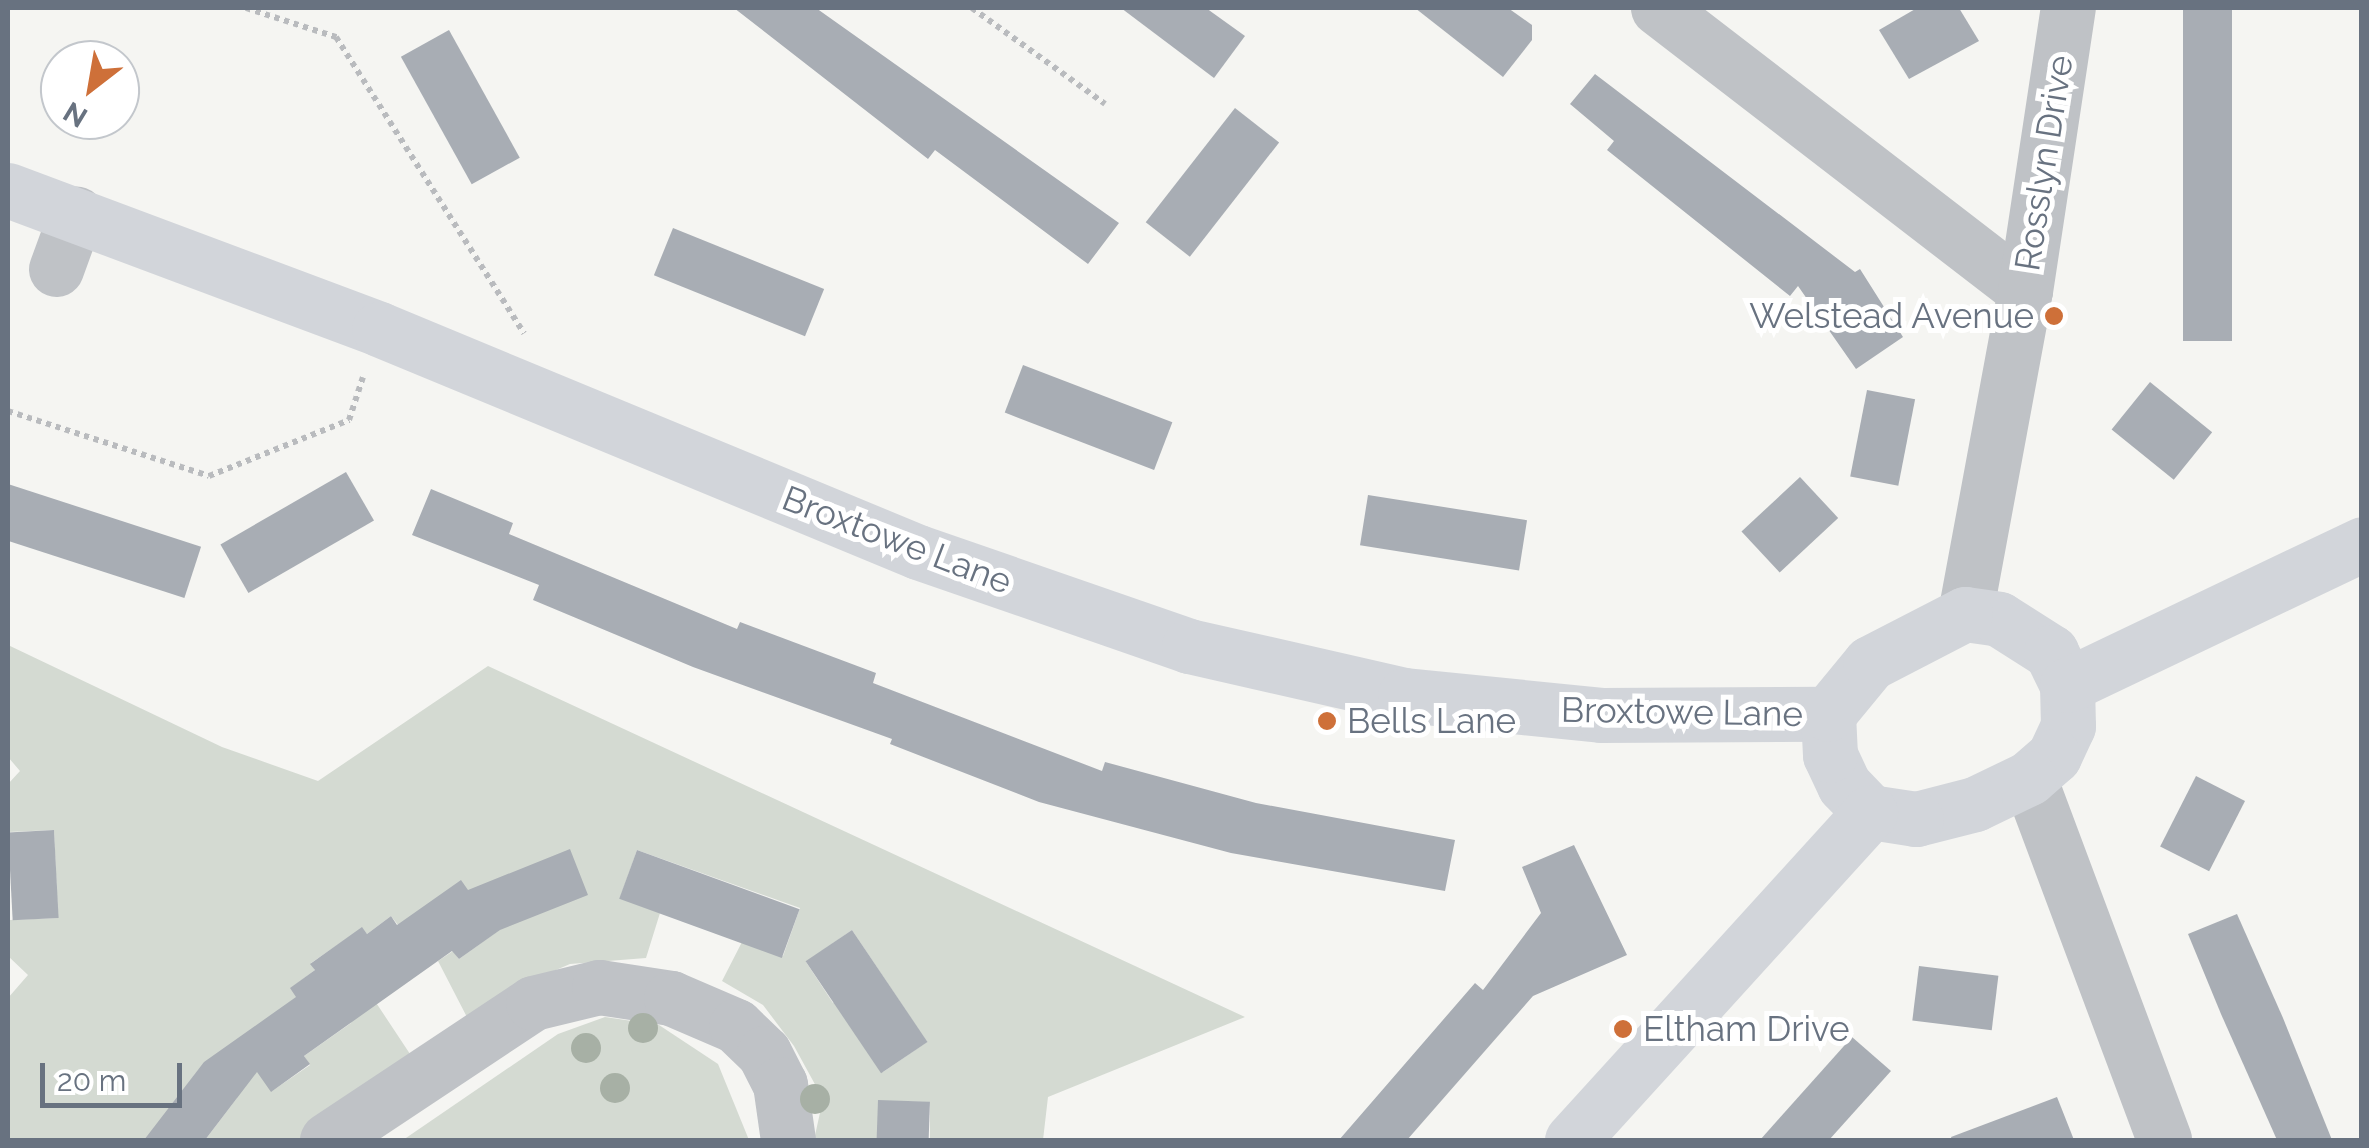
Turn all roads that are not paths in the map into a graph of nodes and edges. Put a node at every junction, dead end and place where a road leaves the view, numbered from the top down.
1 (1658, 8) edge
2 (2068, 8) edge
3 (8, 190) edge
4 (76, 214) junction
5 (56, 269) dead end
6 (2025, 291) junction
7 (2362, 544) edge
8 (1964, 614) junction
9 (2067, 685) junction
10 (1828, 714) junction
11 (2029, 778) junction
12 (1870, 812) junction
13 (327, 1140) edge
14 (788, 1140) edge
15 (1572, 1140) edge
16 (2164, 1140) edge

1 - 6 street
2 - 6 street, Rosslyn Drive
3 - 4 main road, Broxtowe Lane
4 - 5 street
4 - 10 main road, Broxtowe Lane
6 - 8 street, Rosslyn Drive
7 - 9 main road
8 - 9 main road
8 - 10 main road
9 - 11 main road
10 - 12 main road
11 - 12 main road
11 - 16 street
12 - 15 main road
13 - 14 street

